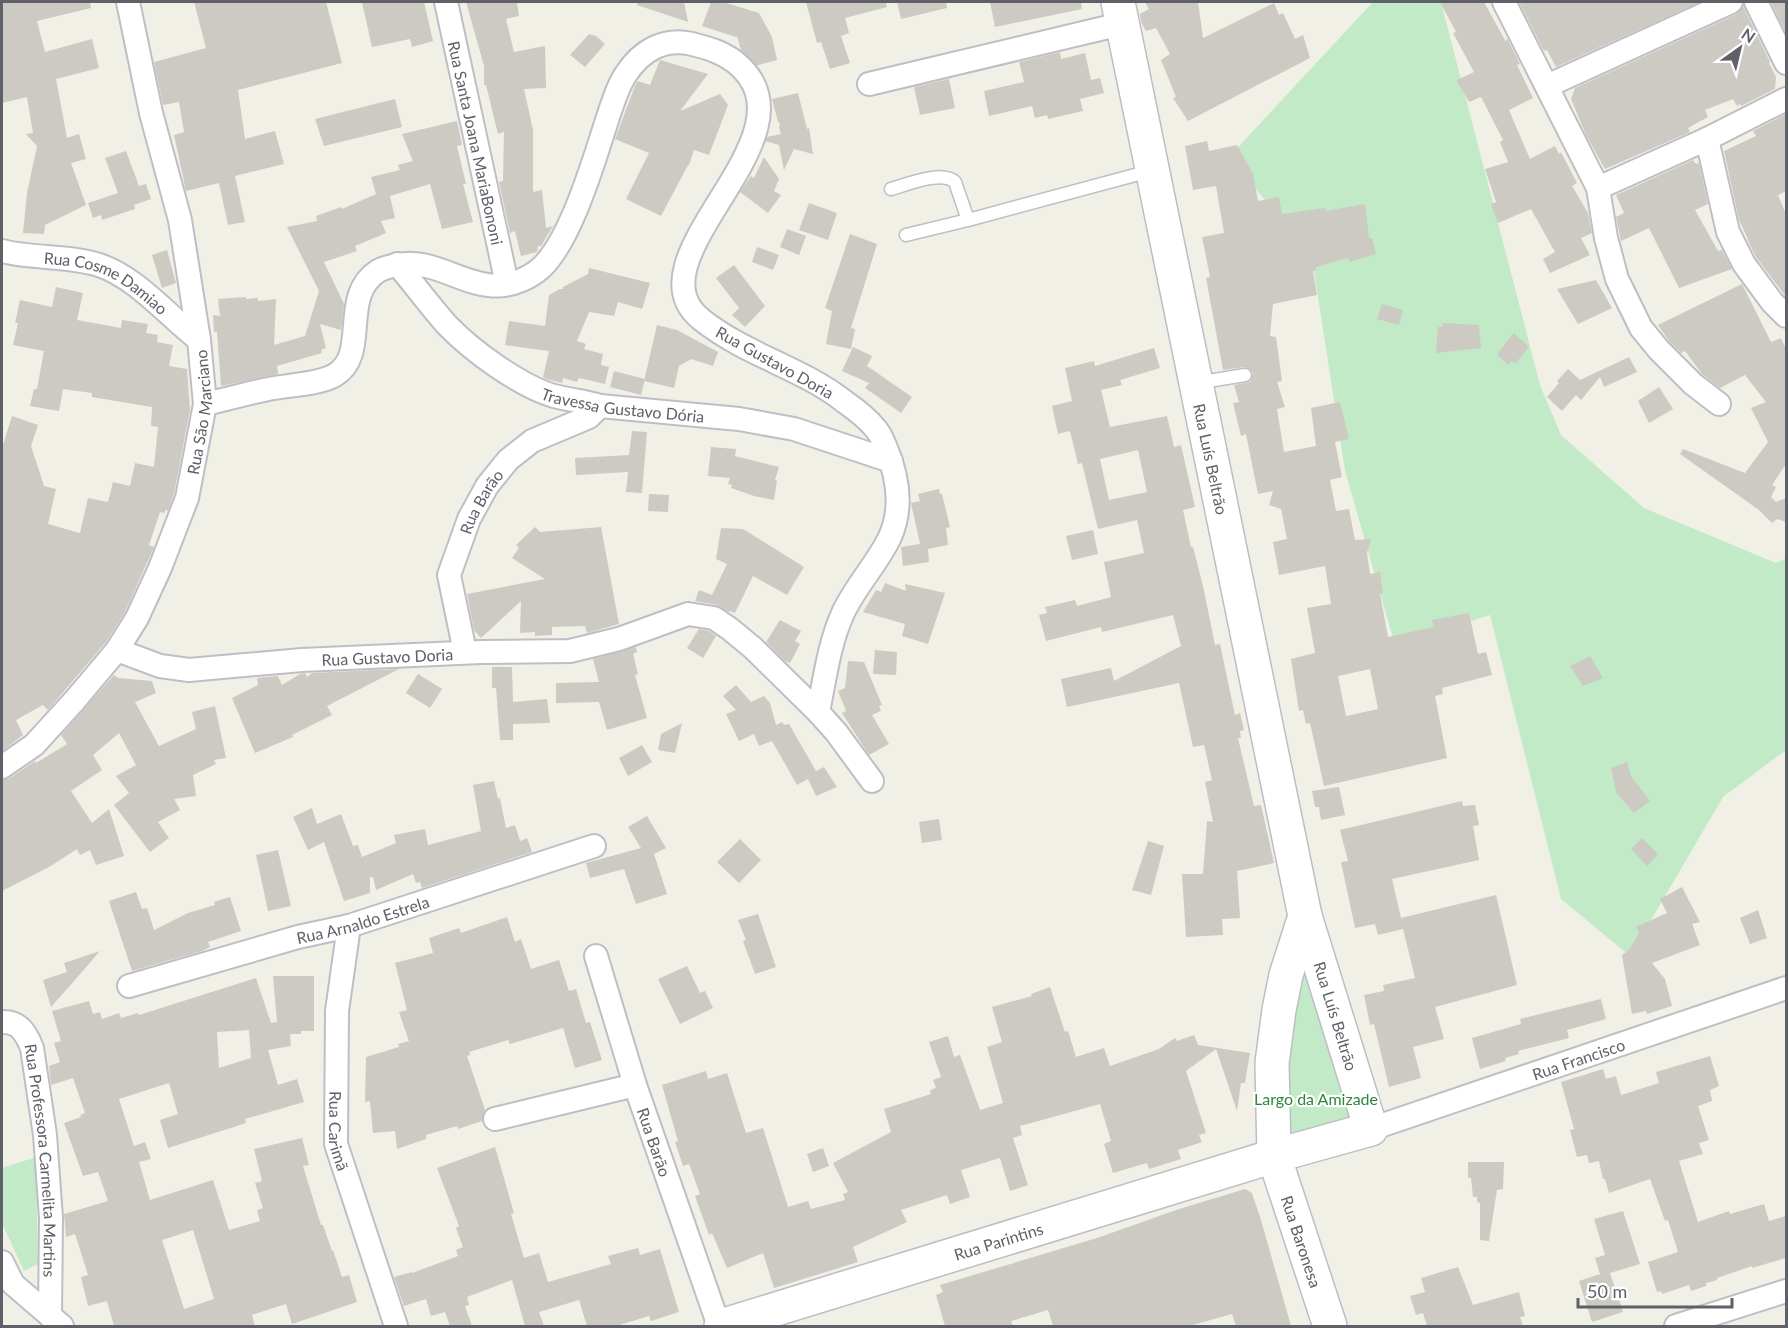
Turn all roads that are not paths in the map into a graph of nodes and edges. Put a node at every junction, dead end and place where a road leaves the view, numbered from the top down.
1 (128, 2) edge
2 (446, 2) edge
3 (1504, 2) edge
4 (1731, 2) edge
5 (1756, 2) edge
6 (1120, 13) edge
7 (1786, 63) edge
8 (869, 84) dead end
9 (1547, 86) junction
10 (1786, 99) edge
11 (1707, 139) junction
12 (1151, 171) junction
13 (1598, 188) junction
14 (891, 189) dead end
15 (969, 220) junction
16 (906, 235) dead end
17 (2, 251) edge
18 (397, 264) junction
19 (507, 284) junction
20 (1786, 316) edge
21 (199, 340) junction
22 (1245, 375) dead end
23 (1195, 383) junction
24 (205, 404) junction
25 (1719, 404) dead end
26 (600, 406) junction
27 (891, 461) junction
28 (117, 650) junction
29 (465, 652) junction
30 (818, 712) junction
31 (2, 767) edge
32 (872, 781) dead end
33 (594, 846) dead end
34 (349, 926) junction
35 (596, 956) dead end
36 (1306, 957) junction
37 (129, 986) dead end
38 (1786, 988) edge
39 (2, 1022) edge
40 (635, 1085) junction
41 (495, 1119) dead end
42 (1371, 1129) junction
43 (1274, 1156) junction
44 (2, 1262) edge
45 (1786, 1291) edge
46 (56, 1321) edge
47 (396, 1326) edge
48 (720, 1326) edge
49 (1330, 1326) edge
50 (1676, 1326) edge

1 - 21 street, Rua São Marciano
2 - 19 street, Rua Santa Joana MariaBononi
3 - 9 street
4 - 9 street
5 - 7 street
6 - 8 street
6 - 12 main road, Rua Luís Beltrão
9 - 13 street
10 - 11 street
11 - 13 street
11 - 20 street
12 - 15 lane
12 - 23 main road, Rua Luís Beltrão
13 - 25 street
14 - 15 lane
15 - 16 lane
17 - 21 street, Rua Cosme Damiao
18 - 19 street, Rua Gustavo Doria
18 - 24 street
18 - 26 street, Travessa Gustavo Dória
19 - 27 street, Rua Gustavo Doria
21 - 24 street, Rua São Marciano
22 - 23 lane
23 - 36 main road, Rua Luís Beltrão
24 - 28 street, Rua São Marciano
26 - 27 street, Travessa Gustavo Dória
26 - 29 street, Rua Barão
27 - 30 street, Rua Gustavo Doria
28 - 29 street, Rua Gustavo Doria
28 - 31 street, Rua São Marciano
29 - 30 street, Rua Gustavo Doria
30 - 32 street
33 - 34 street, Rua Arnaldo Estrela
34 - 37 street, Rua Arnaldo Estrela
34 - 47 street, Rua Carimã
35 - 40 street, Rua Barão
36 - 42 main road, Rua Luís Beltrão
36 - 43 main road, Rua Luís Beltrão
38 - 42 street, Rua Francisco
39 - 46 street, Rua Professora Carmelita Martins
40 - 41 street
40 - 48 street, Rua Barão
42 - 43 main road
43 - 48 main road, Rua Parintins
43 - 49 main road, Rua Baronesa
44 - 46 street, Rua Professora Carmelita Martins
45 - 50 street

